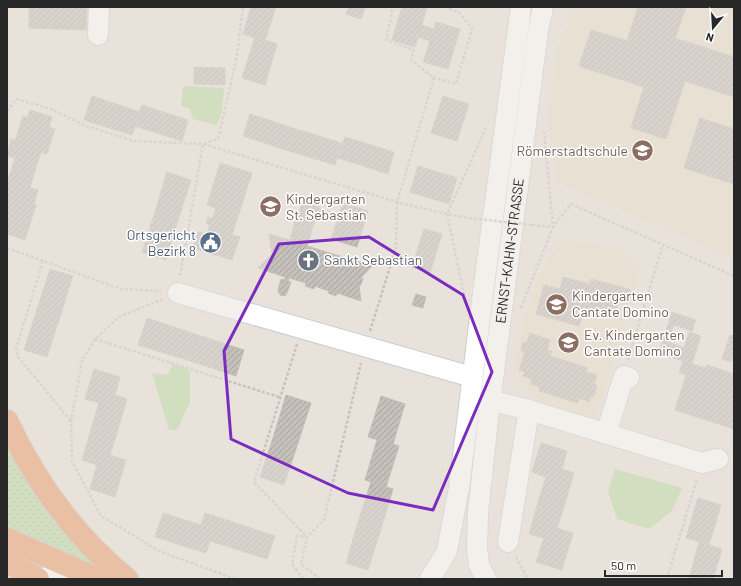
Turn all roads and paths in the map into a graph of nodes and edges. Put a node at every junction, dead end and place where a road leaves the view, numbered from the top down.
1 (99, 7) edge
2 (243, 7) edge
3 (393, 7) edge
4 (445, 7) edge
5 (521, 7) edge
6 (543, 7) edge
7 (98, 35) dead end
8 (433, 77) junction
9 (7, 111) edge
10 (488, 123) dead end
11 (544, 127) dead end
12 (203, 144) junction
13 (398, 202) junction
14 (447, 214) junction
15 (553, 227) junction
16 (664, 244) junction
17 (7, 248) edge
18 (42, 261) junction
19 (734, 276) edge
20 (178, 293) junction
21 (465, 300) dead end
22 (519, 312) dead end
23 (302, 329) junction
24 (95, 340) junction
25 (366, 341) junction
26 (472, 377) junction
27 (626, 377) joint
28 (279, 397) junction
29 (490, 400) junction
30 (529, 410) junction
31 (7, 421) edge
32 (71, 421) junction
33 (606, 434) junction
34 (710, 461) joint
35 (307, 537) junction
36 (7, 539) edge
37 (508, 542) joint
38 (30, 550) junction
39 (7, 562) edge
40 (437, 574) edge
41 (480, 574) edge
42 (32, 577) edge
43 (96, 578) edge
44 (127, 579) edge
45 (236, 579) edge
46 (303, 579) edge
47 (320, 579) edge
48 (528, 579) edge
49 (670, 579) edge

1 - 7 street
2 - 12 path
3 - 8 path
4 - 8 path
5 - 26 street, ERNST-KAHN-STRASSE
6 - 29 street, ERNST-KAHN-STRASSE
8 - 13 path
9 - 12 path
10 - 14 path
11 - 15 path
12 - 13 path
12 - 20 path
13 - 14 path
13 - 25 path
14 - 15 path, bridge
14 - 21 path
15 - 16 path
15 - 22 path
16 - 19 path
16 - 27 path
17 - 18 path
18 - 20 path
18 - 32 path
20 - 23 street
20 - 24 path
23 - 25 street
23 - 28 path
24 - 28 path
24 - 32 path
25 - 26 street
25 - 35 path
26 - 40 street, ERNST-KAHN-STRASSE
27 - 33 street
28 - 35 path
29 - 30 street
29 - 41 street, ERNST-KAHN-STRASSE
30 - 33 street
30 - 37 street
31 - 44 highway
32 - 45 path
33 - 34 street
34 - 49 path
35 - 46 path
35 - 47 path
36 - 38 highway
37 - 48 path
38 - 42 street
38 - 43 highway
39 - 42 highway
42 - 43 street

